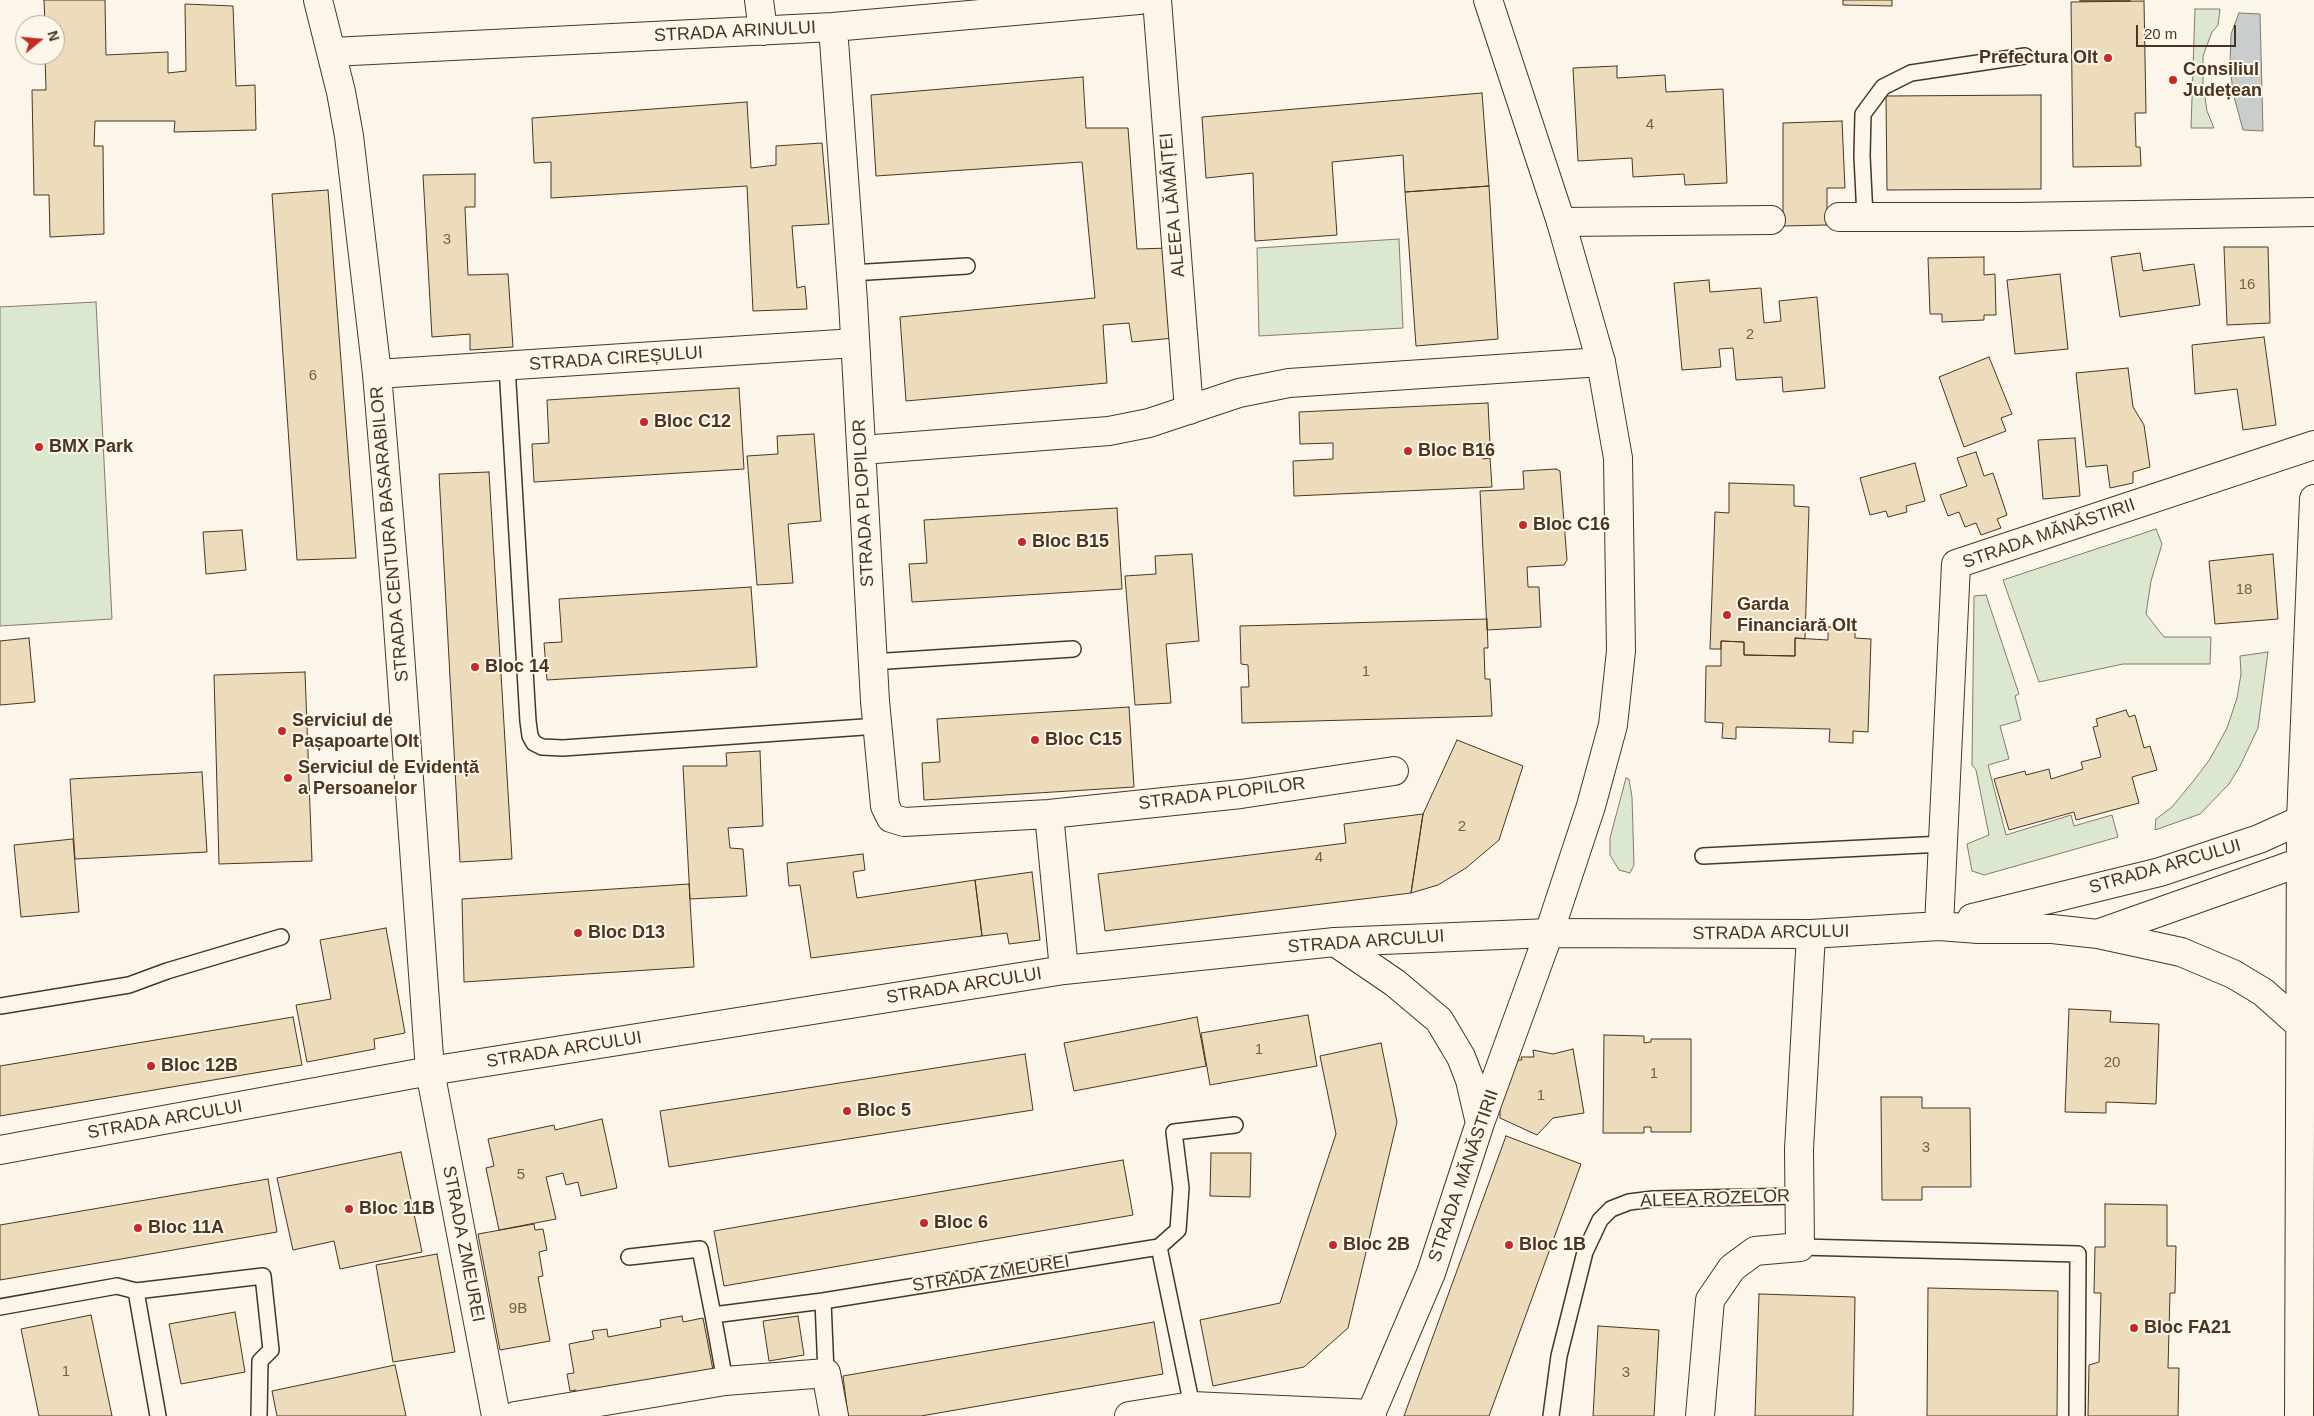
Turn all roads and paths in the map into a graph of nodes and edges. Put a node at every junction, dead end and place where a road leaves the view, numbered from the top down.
1 (318, 0) edge
2 (759, 0) edge
3 (1139, 0) edge
4 (1157, 0) edge
5 (1488, 0) edge
6 (833, 27) junction
7 (763, 31) junction
8 (332, 52) junction
9 (2025, 56) dead end
10 (2314, 212) edge
11 (1852, 217) joint
12 (1771, 220) dead end
13 (1561, 222) junction
14 (967, 266) dead end
15 (851, 274) junction
16 (855, 343) junction
17 (1601, 362) junction
18 (507, 366) junction
19 (377, 374) junction
20 (1190, 410) junction
21 (2314, 445) edge
22 (862, 450) junction
23 (2314, 499) edge
24 (1073, 649) dead end
25 (872, 662) junction
26 (878, 726) junction
27 (1394, 771) dead end
28 (1049, 814) junction
29 (2308, 816) edge
30 (1943, 844) junction
31 (1703, 856) dead end
32 (2307, 858) edge
33 (1939, 926) junction
34 (1549, 933) junction
35 (1811, 934) junction
36 (2098, 934) junction
37 (281, 937) dead end
38 (1335, 942) junction
39 (1064, 970) junction
40 (0, 1006) edge
41 (2300, 1024) junction
42 (430, 1072) junction
43 (1480, 1123) junction
44 (1235, 1125) dead end
45 (0, 1150) edge
46 (1800, 1196) junction
47 (1159, 1247) junction
48 (1800, 1247) junction
49 (629, 1256) dead end
50 (136, 1291) junction
51 (823, 1301) junction
52 (0, 1307) edge
53 (713, 1315) junction
54 (826, 1373) junction
55 (725, 1381) junction
56 (1192, 1406) junction
57 (1371, 1415) edge
58 (158, 1416) edge
59 (259, 1416) edge
60 (496, 1416) edge
61 (515, 1416) edge
62 (834, 1416) edge
63 (1129, 1416) edge
64 (1551, 1416) edge
65 (1700, 1416) edge
66 (2077, 1416) edge
67 (2298, 1416) edge

1 - 8 street, STRADA CENTURA BASARABILOR
2 - 7 street
3 - 6 street, STRADA ARINULUI
4 - 20 street, ALEEA LĂMÂIȚEI
5 - 13 street, STRADA MĂNĂSTIRII
6 - 7 street, STRADA ARINULUI
6 - 15 street, STRADA PLOPILOR
7 - 8 street, STRADA ARINULUI
8 - 19 street, STRADA CENTURA BASARABILOR
9 - 11 lane
10 - 11 street
12 - 13 street
13 - 17 street, STRADA MĂNĂSTIRII
14 - 15 lane
15 - 16 street, STRADA PLOPILOR
16 - 18 street, STRADA CIREȘULUI
16 - 22 street, STRADA PLOPILOR
17 - 20 street
17 - 34 street, STRADA MĂNĂSTIRII
18 - 19 street, STRADA CIREȘULUI
18 - 26 lane
19 - 42 street, STRADA CENTURA BASARABILOR
20 - 22 street
21 - 30 street, STRADA MĂNĂSTIRII
22 - 25 street, STRADA PLOPILOR
23 - 29 street
24 - 25 lane
25 - 26 street, STRADA PLOPILOR
26 - 28 street, STRADA PLOPILOR
27 - 28 street, STRADA PLOPILOR
28 - 39 street
29 - 32 street
29 - 33 street, STRADA ARCULUI
30 - 31 lane
30 - 33 street, STRADA MĂNĂSTIRII
32 - 36 street, STRADA ARCULUI
32 - 41 street
33 - 35 street, STRADA ARCULUI
33 - 36 street, STRADA ARCULUI
34 - 35 street, STRADA ARCULUI
34 - 38 street, STRADA ARCULUI
34 - 43 street, STRADA MĂNĂSTIRII
35 - 46 street, ALEEA ROZELOR
36 - 41 street, STRADA ARCULUI
37 - 40 lane
38 - 39 street, STRADA ARCULUI
38 - 43 street
39 - 42 street, STRADA ARCULUI
41 - 67 street
42 - 45 street, STRADA ARCULUI
42 - 60 street, STRADA ZMEUREI
43 - 57 street, STRADA MĂNĂSTIRII
44 - 47 lane
46 - 48 street, ALEEA ROZELOR
46 - 64 lane, ALEEA ROZELOR
47 - 51 lane, STRADA ZMEUREI
47 - 56 lane
48 - 65 street
48 - 66 lane
49 - 53 lane
50 - 52 lane
50 - 58 lane
50 - 59 lane
51 - 53 lane, STRADA ZMEUREI
51 - 54 lane
53 - 55 lane
54 - 55 street
54 - 62 street
55 - 61 street
56 - 57 street
56 - 63 street

